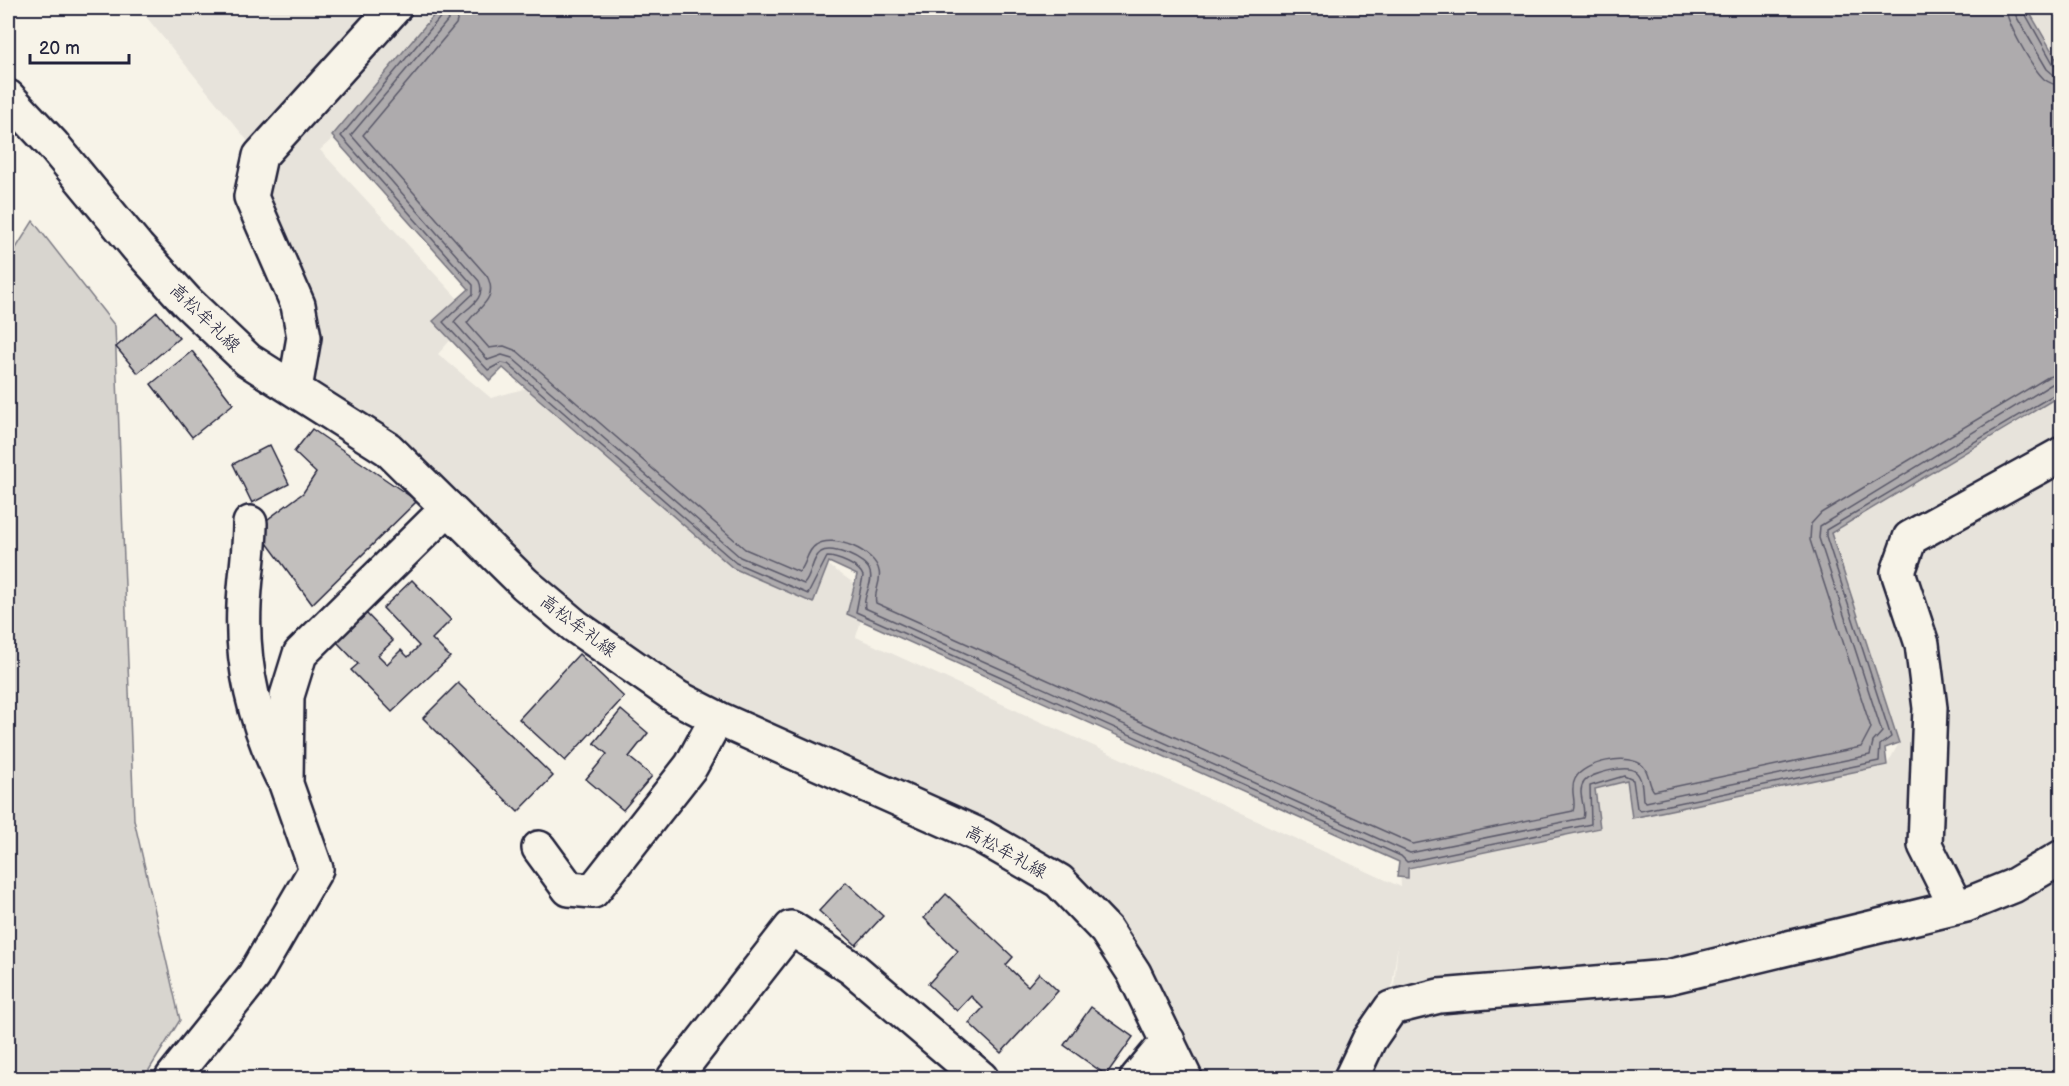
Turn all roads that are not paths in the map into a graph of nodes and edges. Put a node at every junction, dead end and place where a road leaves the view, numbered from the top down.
1 (394, 8) edge
2 (8, 97) edge
3 (295, 389) junction
4 (2061, 454) edge
5 (448, 508) junction
6 (250, 523) dead end
7 (717, 718) junction
8 (286, 784) junction
9 (539, 848) dead end
10 (2061, 857) edge
11 (1956, 907) junction
12 (1168, 1041) junction
13 (690, 1073) edge
14 (172, 1078) edge
15 (981, 1078) edge
16 (1137, 1078) edge
17 (1185, 1078) edge
18 (1351, 1078) edge

1 - 3 street
2 - 3 street, 高松牟礼線
3 - 5 street, 高松牟礼線
4 - 11 street
5 - 7 street, 高松牟礼線
5 - 8 street
6 - 8 street
7 - 9 street
7 - 12 street, 高松牟礼線
8 - 14 street
10 - 11 street
11 - 18 street
12 - 16 street
12 - 17 street, 高松牟礼線
13 - 15 street

